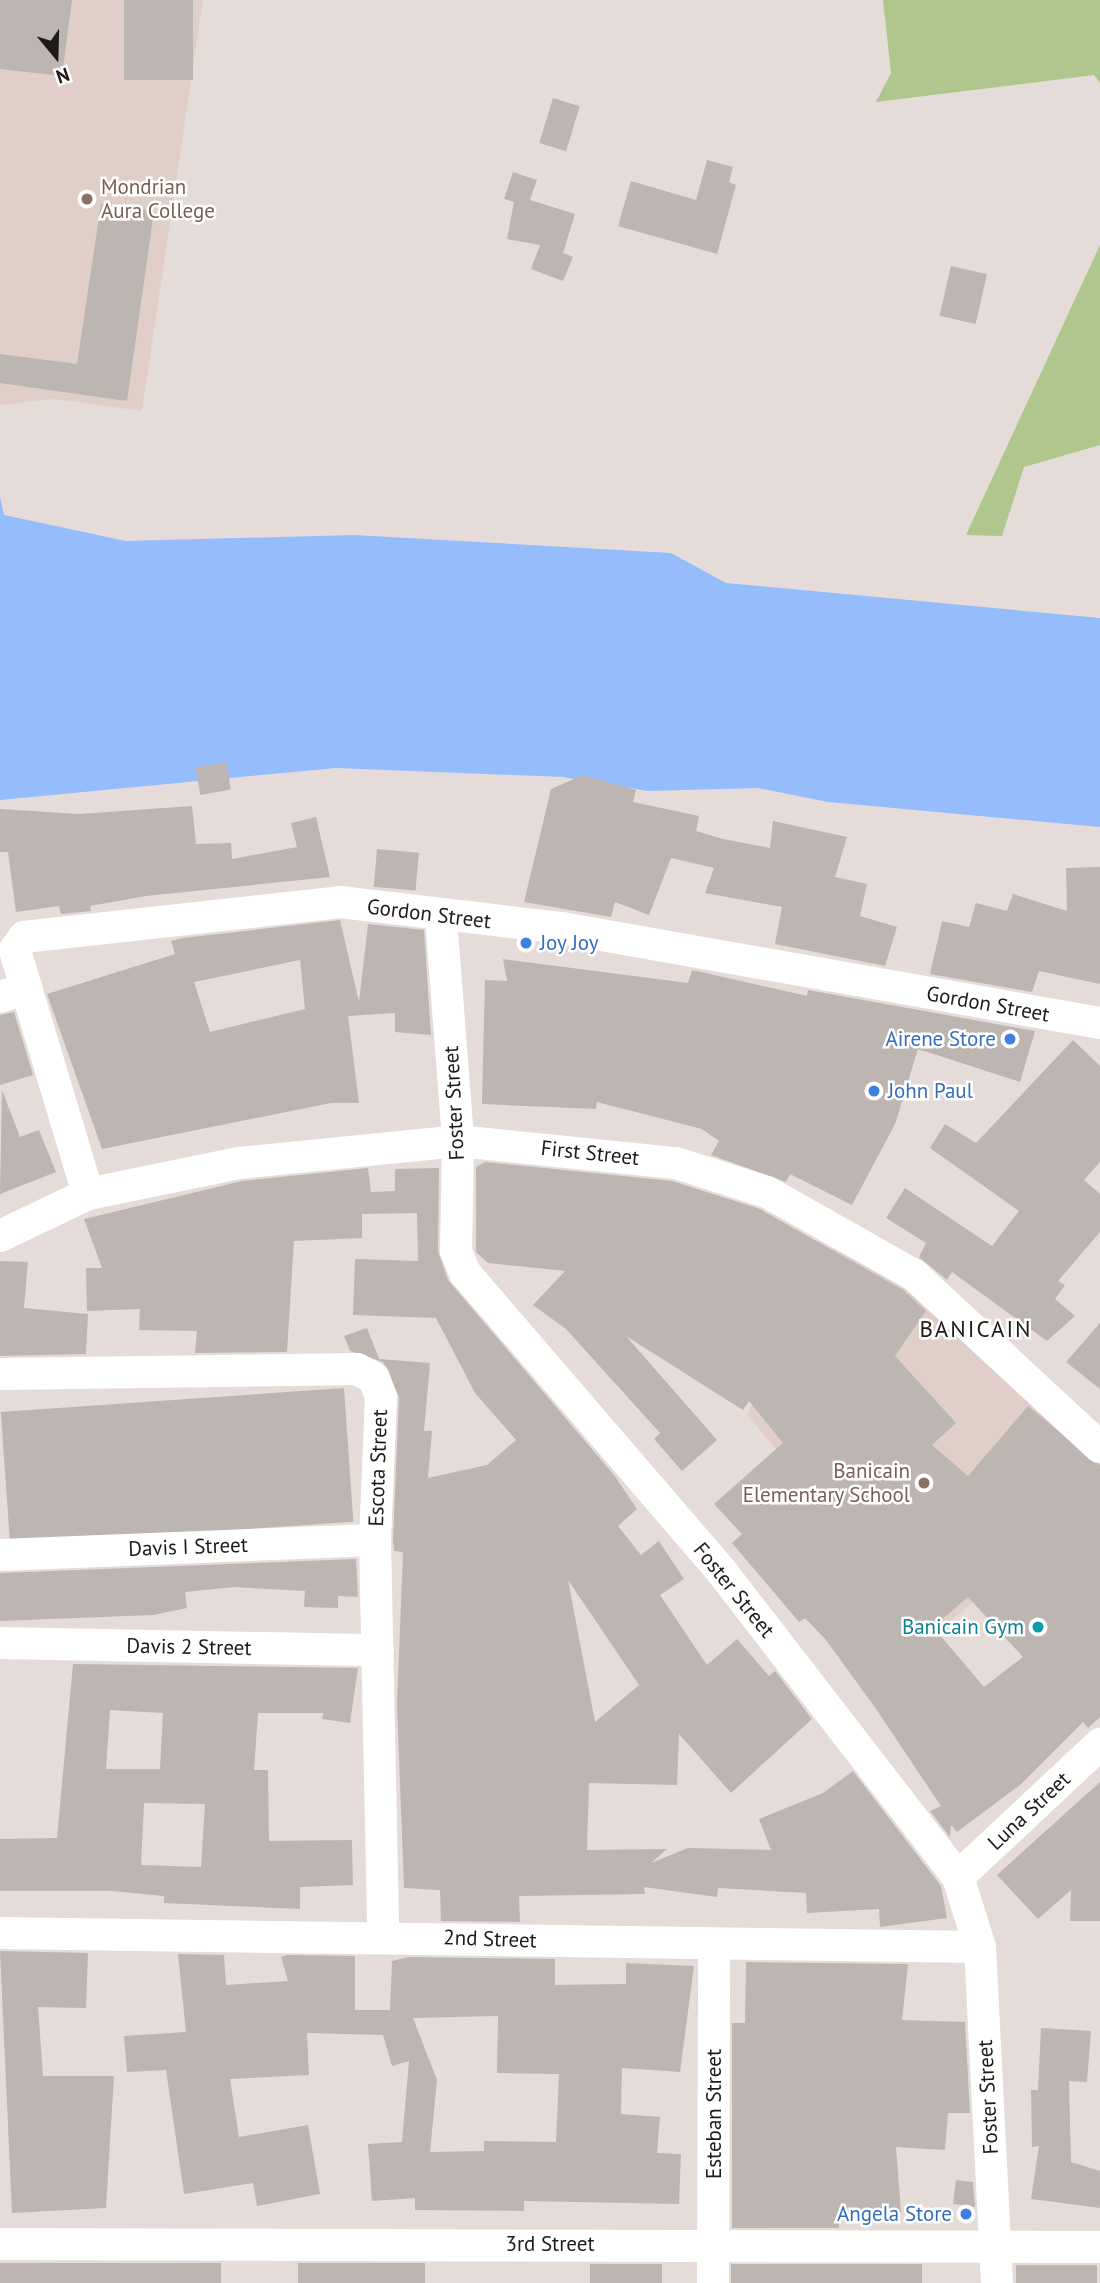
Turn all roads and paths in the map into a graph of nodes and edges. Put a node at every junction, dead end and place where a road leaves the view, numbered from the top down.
1 (441, 918) junction
2 (13, 992) edge
3 (1066, 1018) junction
4 (1100, 1023) edge
5 (1100, 1047) edge
6 (458, 1141) junction
7 (88, 1194) junction
8 (0, 1236) edge
9 (0, 1374) edge
10 (1100, 1447) edge
11 (375, 1540) junction
12 (0, 1555) edge
13 (0, 1643) edge
14 (379, 1650) junction
15 (1100, 1744) edge
16 (958, 1877) junction
17 (0, 1933) edge
18 (383, 1936) junction
19 (714, 1945) junction
20 (980, 1947) junction
21 (0, 2244) edge
22 (714, 2244) junction
23 (1100, 2247) edge
24 (996, 2248) junction
25 (713, 2283) edge
26 (996, 2283) edge

1 - 2 street, Gordon Street
1 - 3 street, Gordon Street
1 - 6 street, Foster Street
2 - 7 street, Gordon Street
3 - 4 street, Gordon Street
3 - 5 street
6 - 7 street, First Street
6 - 10 street, First Street
6 - 16 street, Foster Street
7 - 8 street, First Street
9 - 11 street, Escota Street
11 - 12 street, Davis I Street
11 - 14 street, Escota Street
13 - 14 street, Davis 2 Street
14 - 18 street, Escota Street
15 - 16 street, Luna Street
16 - 20 street, Foster Street
17 - 18 street, 2nd Street
18 - 19 street, 2nd Street
19 - 20 street, 2nd Street
19 - 22 street, Esteban Street
20 - 24 street, Foster Street
21 - 22 street, 3rd Street
22 - 24 street, 3rd Street
22 - 25 street, Esteban Street
23 - 24 street, 3rd Street
24 - 26 street, Foster Street

